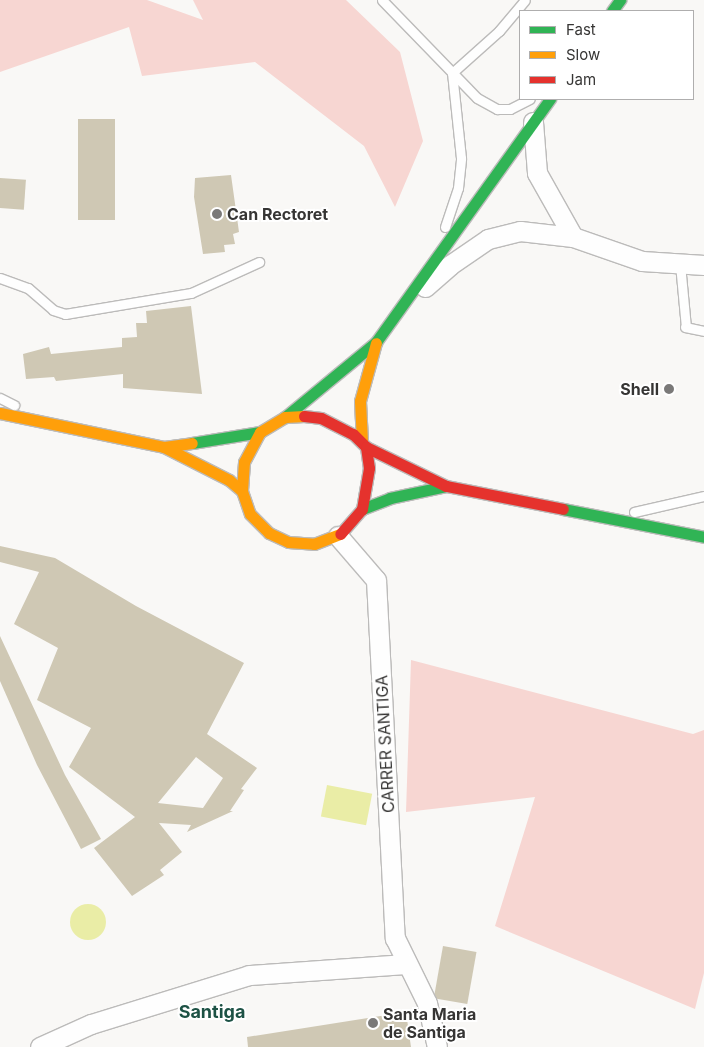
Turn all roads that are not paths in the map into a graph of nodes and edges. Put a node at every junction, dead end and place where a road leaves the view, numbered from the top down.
1 (382, 0) edge
2 (524, 0) edge
3 (452, 73) junction
4 (528, 100) edge
5 (549, 100) edge
6 (533, 122) junction
7 (574, 237) junction
8 (260, 262) dead end
9 (680, 264) junction
10 (704, 265) edge
11 (0, 278) edge
12 (423, 278) junction
13 (398, 310) junction
14 (704, 331) edge
15 (376, 342) junction
16 (0, 398) edge
17 (0, 414) edge
18 (285, 417) junction
19 (56, 426) junction
20 (260, 432) junction
21 (364, 444) junction
22 (164, 447) junction
23 (446, 486) junction
24 (242, 491) junction
25 (704, 496) edge
26 (560, 508) junction
27 (362, 510) junction
28 (338, 536) junction
29 (704, 537) edge
30 (407, 964) junction
31 (40, 1047) edge
32 (437, 1047) edge

1 - 3 lane
2 - 3 lane
3 - 4 lane
3 - 12 lane
5 - 6 main road
6 - 7 street
6 - 12 main road
7 - 9 street
7 - 13 street
8 - 11 lane
9 - 10 street
9 - 14 lane
12 - 13 main road
13 - 15 main road
15 - 18 main road
15 - 21 main road
16 - 19 lane
17 - 19 main road
18 - 20 main road
18 - 21 main road
19 - 22 main road
20 - 22 main road
20 - 24 main road
21 - 23 main road
21 - 27 main road
22 - 24 main road
23 - 26 main road
23 - 27 main road
24 - 28 main road
25 - 26 lane
26 - 29 main road
27 - 28 main road
28 - 30 street, CARRER SANTIGA
30 - 31 street
30 - 32 street, CARRER SANTIGA

